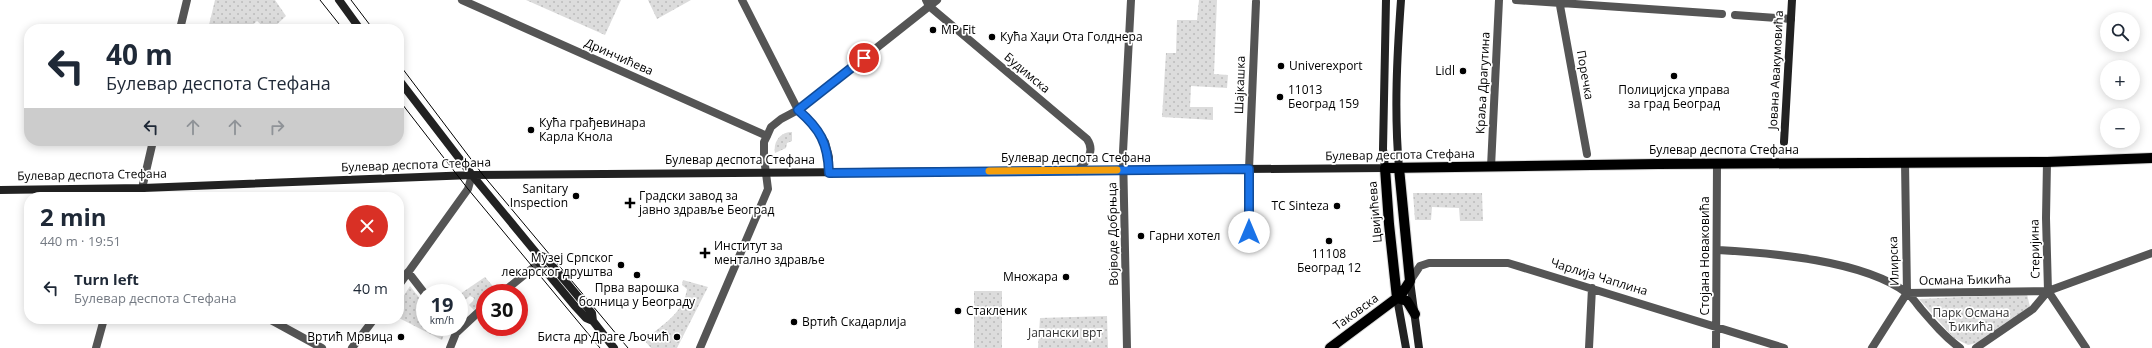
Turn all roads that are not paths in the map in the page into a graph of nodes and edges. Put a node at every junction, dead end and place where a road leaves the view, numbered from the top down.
1 (187, 0) edge
2 (339, 0) edge
3 (462, 0) edge
4 (742, 0) edge
5 (937, 0) edge
6 (1131, 0) edge
7 (1386, 0) edge
8 (1400, 0) edge
9 (1499, 0) edge
10 (1516, 0) edge
11 (1792, 0) edge
12 (1256, 2) dead end
13 (1561, 2) edge
14 (927, 3) edge
15 (1722, 14) dead end
16 (1735, 15) dead end
17 (1791, 19) junction
18 (181, 24) edge
19 (356, 24) edge
20 (404, 87) edge
21 (798, 110) junction
22 (767, 136) junction
23 (1784, 142) dead end
24 (153, 146) edge
25 (1587, 154) dead end
26 (2152, 158) edge
27 (1905, 162) junction
28 (2047, 162) junction
29 (1717, 163) junction
30 (1491, 167) junction
31 (1385, 168) junction
32 (1399, 168) junction
33 (1249, 169) junction
34 (1124, 170) junction
35 (1077, 171) junction
36 (766, 173) junction
37 (829, 173) junction
38 (472, 175) junction
39 (143, 188) junction
40 (0, 190) edge
41 (142, 192) edge
42 (1249, 232) dead end
43 (1718, 250) junction
44 (2152, 252) edge
45 (538, 259) junction
46 (408, 272) junction
47 (404, 278) edge
48 (1410, 281) junction
49 (417, 284) edge
50 (512, 284) edge
51 (1592, 288) junction
52 (2048, 290) junction
53 (1907, 293) junction
54 (1397, 298) junction
55 (476, 313) edge
56 (1414, 314) junction
57 (468, 319) edge
58 (103, 324) edge
59 (278, 324) edge
60 (370, 324) edge
61 (1718, 327) junction
62 (453, 336) edge
63 (96, 348) edge
64 (322, 348) edge
65 (352, 348) edge
66 (450, 348) edge
67 (614, 348) edge
68 (700, 348) edge
69 (1127, 348) edge
70 (1330, 348) edge
71 (1406, 348) edge
72 (1419, 348) edge
73 (1589, 348) edge
74 (1716, 348) edge
75 (1784, 348) edge
76 (1872, 348) edge
77 (1960, 348) edge
78 (1976, 348) edge
79 (2086, 348) edge

1 - 18 street
2 - 19 main road
3 - 22 street, Дринчићева
4 - 21 street
5 - 14 street
6 - 34 street, Војводе Добрњца
7 - 31 main road, Цвијићева
8 - 32 main road
9 - 30 street, Краља Драгутина
10 - 13 street
11 - 17 main road, Јована Авакумовића
12 - 33 street, Шајкашка
13 - 15 street
13 - 25 street, Поречка
14 - 21 street
14 - 35 street, Будимска
16 - 17 street
17 - 23 main road, Јована Авакумовића
20 - 38 main road
21 - 22 street
21 - 37 street
22 - 36 street
24 - 39 street
26 - 28 main road, Булевар деспота Стефана
27 - 28 main road, Булевар деспота Стефана
27 - 29 main road, Булевар деспота Стефана
27 - 53 street, Илирска
28 - 52 street, Стеријина
29 - 30 main road, Булевар деспота Стефана
29 - 43 street, Стојана Новаковића
30 - 32 main road, Булевар деспота Стефана
31 - 32 main road, Булевар деспота Стефана
31 - 33 main road, Булевар деспота Стефана
31 - 54 main road, Цвијићева
32 - 48 main road
33 - 34 main road, Булевар деспота Стефана
33 - 42 street, Шајкашка
34 - 35 main road, Булевар деспота Стефана
34 - 69 street, Војводе Добрњца
35 - 37 main road, Булевар деспота Стефана
36 - 37 main road, Булевар деспота Стефана
36 - 38 main road, Булевар деспота Стефана
36 - 68 street
38 - 39 main road, Булевар деспота Стефана
38 - 45 main road
38 - 46 street
39 - 40 main road, Булевар деспота Стефана
39 - 41 street
43 - 53 street, Османа Ђикића
43 - 61 street, Стојана Новаковића
44 - 52 street, Османа Ђикића
45 - 50 street
45 - 67 main road
46 - 47 street
46 - 49 street
48 - 51 street, Чарлија Чаплина
48 - 54 main road, Таковска
48 - 56 main road
51 - 61 street, Чарлија Чаплина
51 - 73 street
52 - 53 street, Османа Ђикића
52 - 78 street
52 - 79 street, Стеријина
53 - 76 street, Илирска
53 - 77 street, Османа Ђикића
54 - 56 main road
54 - 70 main road, Таковска
54 - 71 main road, Цвијићева
55 - 57 street
56 - 72 main road
58 - 63 street
59 - 64 street
60 - 65 street
61 - 74 street, Стојана Новаковића
61 - 75 street, Чарлија Чаплина
62 - 66 street

